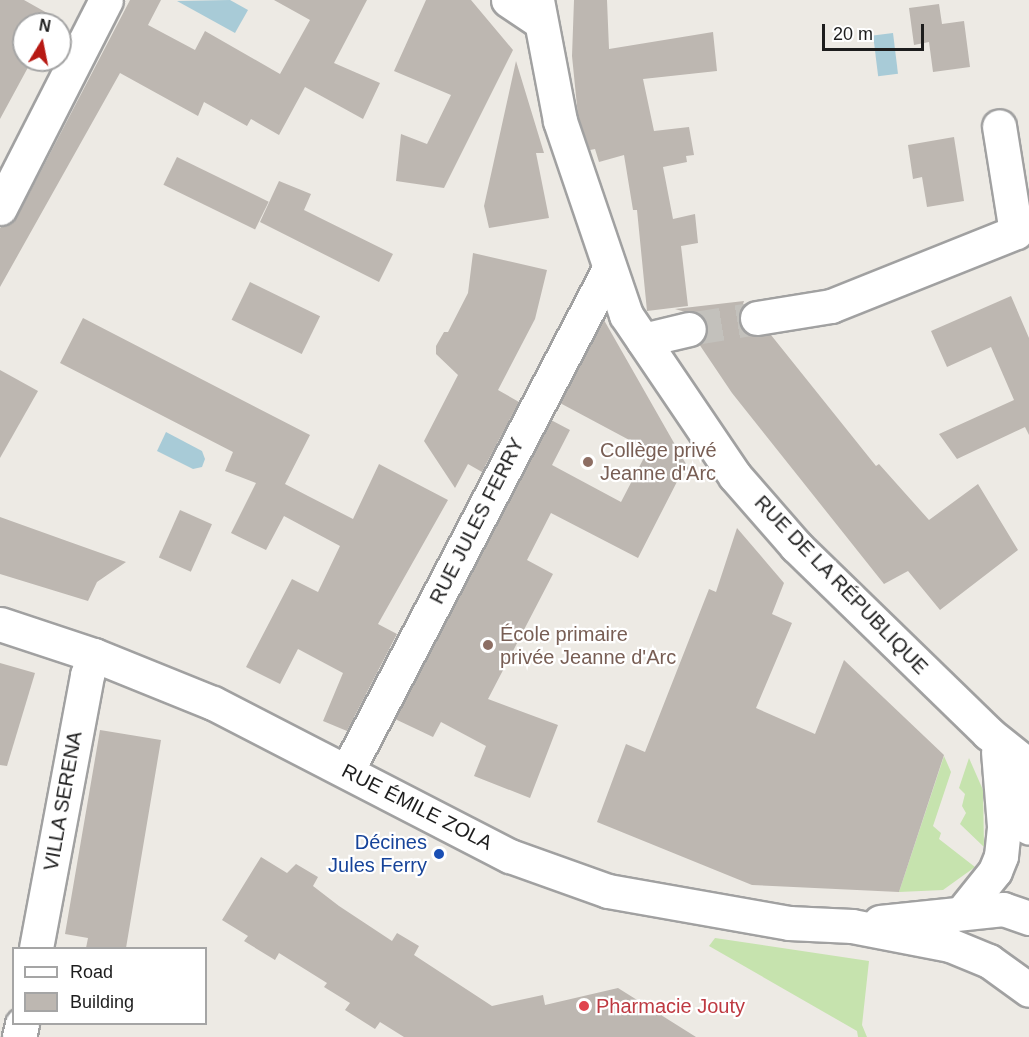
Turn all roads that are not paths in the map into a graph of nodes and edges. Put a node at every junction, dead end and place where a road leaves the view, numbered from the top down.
1 (106, 0) edge
2 (507, 0) edge
3 (537, 10) edge
4 (999, 126) dead end
5 (0, 208) edge
6 (608, 271) junction
7 (757, 318) tunnel mouth
8 (689, 329) tunnel mouth
9 (643, 340) junction
10 (0, 624) edge
11 (94, 655) junction
12 (993, 742) junction
13 (1029, 766) edge
14 (347, 771) junction
15 (1029, 828) edge
16 (963, 911) junction
17 (1029, 918) edge
18 (852, 926) junction
19 (36, 947) edge
20 (1029, 990) edge

1 - 5 street
2 - 3 street
3 - 6 street, RUE DE LA RÉPUBLIQUE
4 - 7 street
6 - 9 street, RUE DE LA RÉPUBLIQUE
6 - 14 street, RUE JULES FERRY
8 - 9 street
9 - 12 street, RUE DE LA RÉPUBLIQUE
10 - 11 street, RUE ÉMILE ZOLA
11 - 14 street, RUE ÉMILE ZOLA
11 - 19 street, VILLA SERENA
12 - 13 street, RUE DE LA RÉPUBLIQUE
12 - 15 street, RUE DE LA RÉPUBLIQUE
12 - 16 street
14 - 18 street, RUE ÉMILE ZOLA
16 - 17 street, RUE ÉMILE ZOLA
16 - 18 street, RUE ÉMILE ZOLA
18 - 20 street, RUE ÉMILE ZOLA

